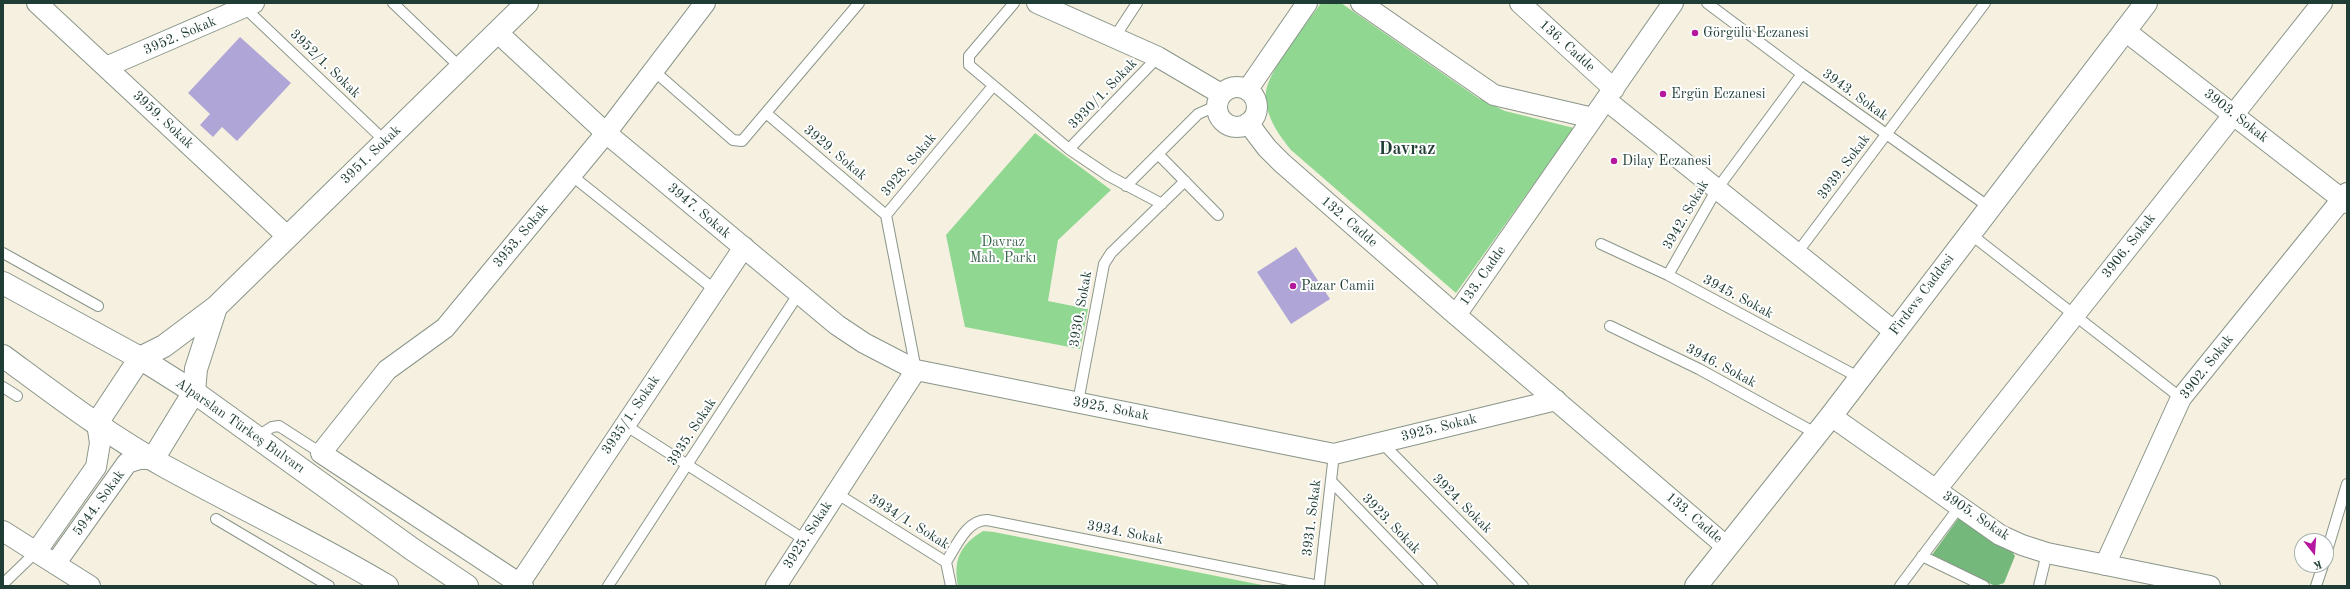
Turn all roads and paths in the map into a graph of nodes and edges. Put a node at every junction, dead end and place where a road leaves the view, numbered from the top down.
1 (37, 3) edge
2 (394, 3) edge
3 (527, 3) edge
4 (705, 3) edge
5 (858, 3) edge
6 (1014, 3) edge
7 (1037, 3) edge
8 (1136, 3) edge
9 (1307, 3) edge
10 (1361, 3) edge
11 (1520, 3) edge
12 (1673, 3) edge
13 (1707, 3) edge
14 (1985, 3) edge
15 (2146, 3) edge
16 (2322, 3) edge
17 (250, 5) edge
18 (2124, 30) junction
19 (497, 32) junction
20 (1114, 38) junction
21 (1158, 57) junction
22 (106, 67) junction
23 (461, 68) junction
24 (654, 71) junction
25 (1802, 74) junction
26 (993, 86) junction
27 (1248, 89) junction
28 (1610, 94) junction
29 (1218, 100) junction
30 (766, 113) junction
31 (2234, 114) junction
32 (1593, 118) junction
33 (1248, 123) junction
34 (606, 133) junction
35 (1886, 134) junction
36 (386, 141) junction
37 (1069, 149) junction
38 (1158, 154) junction
39 (571, 175) junction
40 (1185, 181) junction
41 (1126, 186) junction
42 (1716, 189) junction
43 (2345, 198) edge
44 (1162, 204) junction
45 (1989, 207) junction
46 (886, 215) junction
47 (1218, 215) dead end
48 (1969, 233) junction
49 (288, 237) junction
50 (1601, 244) dead end
51 (744, 247) junction
52 (3, 253) edge
53 (1797, 253) junction
54 (1668, 275) junction
55 (3, 283) edge
56 (715, 290) junction
57 (799, 293) junction
58 (98, 306) dead end
59 (216, 307) junction
60 (1456, 314) junction
61 (2074, 315) junction
62 (1610, 326) dead end
63 (1895, 332) junction
64 (3, 356) edge
65 (140, 358) junction
66 (916, 370) junction
67 (1860, 378) junction
68 (3, 387) edge
69 (194, 392) junction
70 (17, 396) dead end
71 (2181, 398) junction
72 (1556, 400) junction
73 (1078, 402) junction
74 (1831, 416) junction
75 (97, 423) junction
76 (625, 425) junction
77 (1817, 434) junction
78 (258, 436) junction
79 (1382, 442) junction
80 (321, 453) junction
81 (1334, 454) junction
82 (153, 459) junction
83 (687, 465) junction
84 (1331, 481) junction
85 (2347, 484) edge
86 (1936, 490) junction
87 (836, 493) junction
88 (1960, 506) junction
89 (216, 520) dead end
90 (3, 531) edge
91 (2332, 533) edge
92 (805, 540) junction
93 (1727, 547) junction
94 (36, 552) junction
95 (2047, 553) junction
96 (1922, 556) junction
97 (946, 562) junction
98 (55, 564) junction
99 (2105, 565) junction
100 (2320, 573) edge
101 (3, 584) edge
102 (2185, 584) edge
103 (521, 585) edge
104 (90, 586) edge
105 (329, 586) edge
106 (387, 586) edge
107 (467, 586) edge
108 (608, 586) edge
109 (776, 586) edge
110 (951, 586) edge
111 (1319, 586) edge
112 (1432, 586) edge
113 (1523, 586) edge
114 (1696, 586) edge
115 (1900, 586) edge
116 (1984, 586) edge
117 (2039, 586) edge
118 (2210, 586) edge
119 (2316, 586) edge

1 - 22 street, 3959. Sokak
2 - 23 lane
3 - 19 main road, 3951. Sokak
4 - 24 street, 3953. Sokak
5 - 30 lane
6 - 26 lane
7 - 20 street
8 - 20 lane
9 - 27 street
10 - 32 street
11 - 28 street, 136. Cadde
12 - 28 street, 133. Cadde
13 - 25 lane, 3943. Sokak
14 - 35 lane, 3939. Sokak
15 - 18 main road, Firdevs Caddesi
16 - 31 street, 3906. Sokak
17 - 22 street, 3952. Sokak
17 - 36 lane, 3952/1. Sokak
18 - 31 street, 3903. Sokak
18 - 45 main road, Firdevs Caddesi
19 - 23 main road, 3951. Sokak
19 - 34 street, 3947. Sokak
20 - 21 street
21 - 29 street
21 - 37 lane, 3930/1. Sokak
22 - 49 street, 3959. Sokak
23 - 36 main road, 3951. Sokak
24 - 30 lane
24 - 34 street, 3953. Sokak
25 - 35 lane, 3943. Sokak
25 - 42 lane, 3942. Sokak
26 - 37 lane
26 - 46 lane, 3928. Sokak
27 - 29 street
27 - 33 street
28 - 32 street, 133. Cadde
28 - 42 street, 136. Cadde
29 - 33 street
29 - 38 lane
30 - 46 lane, 3929. Sokak
31 - 43 street, 3903. Sokak
31 - 61 street, 3906. Sokak
32 - 60 street, 133. Cadde
33 - 60 street, 132. Cadde
34 - 39 street, 3953. Sokak
34 - 51 street, 3947. Sokak
35 - 45 lane, 3943. Sokak
35 - 53 lane, 3939. Sokak
36 - 49 main road, 3951. Sokak
37 - 41 lane
38 - 40 lane
38 - 41 lane
39 - 56 lane
39 - 80 street, 3953. Sokak
40 - 44 lane, 3930. Sokak
40 - 47 lane
41 - 44 lane
42 - 53 street, 136. Cadde
42 - 54 lane, 3942. Sokak
43 - 71 street, 3902. Sokak
44 - 73 lane, 3930. Sokak
45 - 48 main road, Firdevs Caddesi
46 - 66 lane, 3928. Sokak
48 - 61 lane
48 - 63 main road, Firdevs Caddesi
49 - 59 main road, 3951. Sokak
50 - 54 lane, 3945. Sokak
51 - 56 street, 3935/1. Sokak
51 - 57 street, 3947. Sokak
52 - 58 lane
53 - 63 street, 136. Cadde
54 - 67 lane, 3945. Sokak
55 - 65 main road, Alparslan Türkeş Bulvarı
56 - 76 street, 3935/1. Sokak
57 - 66 street, 3947. Sokak
57 - 83 lane, 3935. Sokak
59 - 65 main road, 3951. Sokak
59 - 69 main road, 3951. Sokak
60 - 72 street, 133. Cadde
61 - 71 lane
61 - 86 street, 3906. Sokak
62 - 77 lane, 3946. Sokak
63 - 67 main road, Firdevs Caddesi
64 - 75 main road
65 - 69 main road, Alparslan Türkeş Bulvarı
65 - 75 main road
66 - 73 street, 3925. Sokak
66 - 87 street, 3925. Sokak
67 - 74 main road, Firdevs Caddesi
68 - 70 lane
69 - 78 main road, Alparslan Türkeş Bulvarı
69 - 82 main road
71 - 99 street, 3902. Sokak
72 - 79 street, 3925. Sokak
72 - 93 street, 133. Cadde
73 - 81 street, 3925. Sokak
74 - 77 main road, Firdevs Caddesi
74 - 86 street, 3905. Sokak
75 - 82 main road
75 - 94 street, 5944. Sokak
76 - 83 lane
76 - 103 street, 3935/1. Sokak
77 - 93 main road, Firdevs Caddesi
78 - 80 lane
78 - 107 main road, Alparslan Türkeş Bulvarı
79 - 81 street, 3925. Sokak
79 - 113 lane, 3924. Sokak
80 - 103 street
81 - 84 lane, 3931. Sokak
82 - 98 street, 5944. Sokak
82 - 106 main road
83 - 92 lane
83 - 108 lane, 3935. Sokak
84 - 111 lane, 3931. Sokak
84 - 112 lane, 3923. Sokak
85 - 91 lane
86 - 88 street, 3905. Sokak
87 - 92 street, 3925. Sokak
87 - 97 lane, 3934/1. Sokak
88 - 95 street, 3905. Sokak
88 - 96 lane
89 - 105 lane
90 - 94 street
92 - 109 street, 3925. Sokak
93 - 114 main road, Firdevs Caddesi
94 - 98 street
94 - 101 lane
95 - 99 street, 3905. Sokak
95 - 117 lane
96 - 115 lane
96 - 116 lane
97 - 110 lane, 3934/1. Sokak
97 - 111 lane, 3934. Sokak
98 - 104 street
99 - 102 street, 3905. Sokak
100 - 119 lane
102 - 118 street, 3905. Sokak

